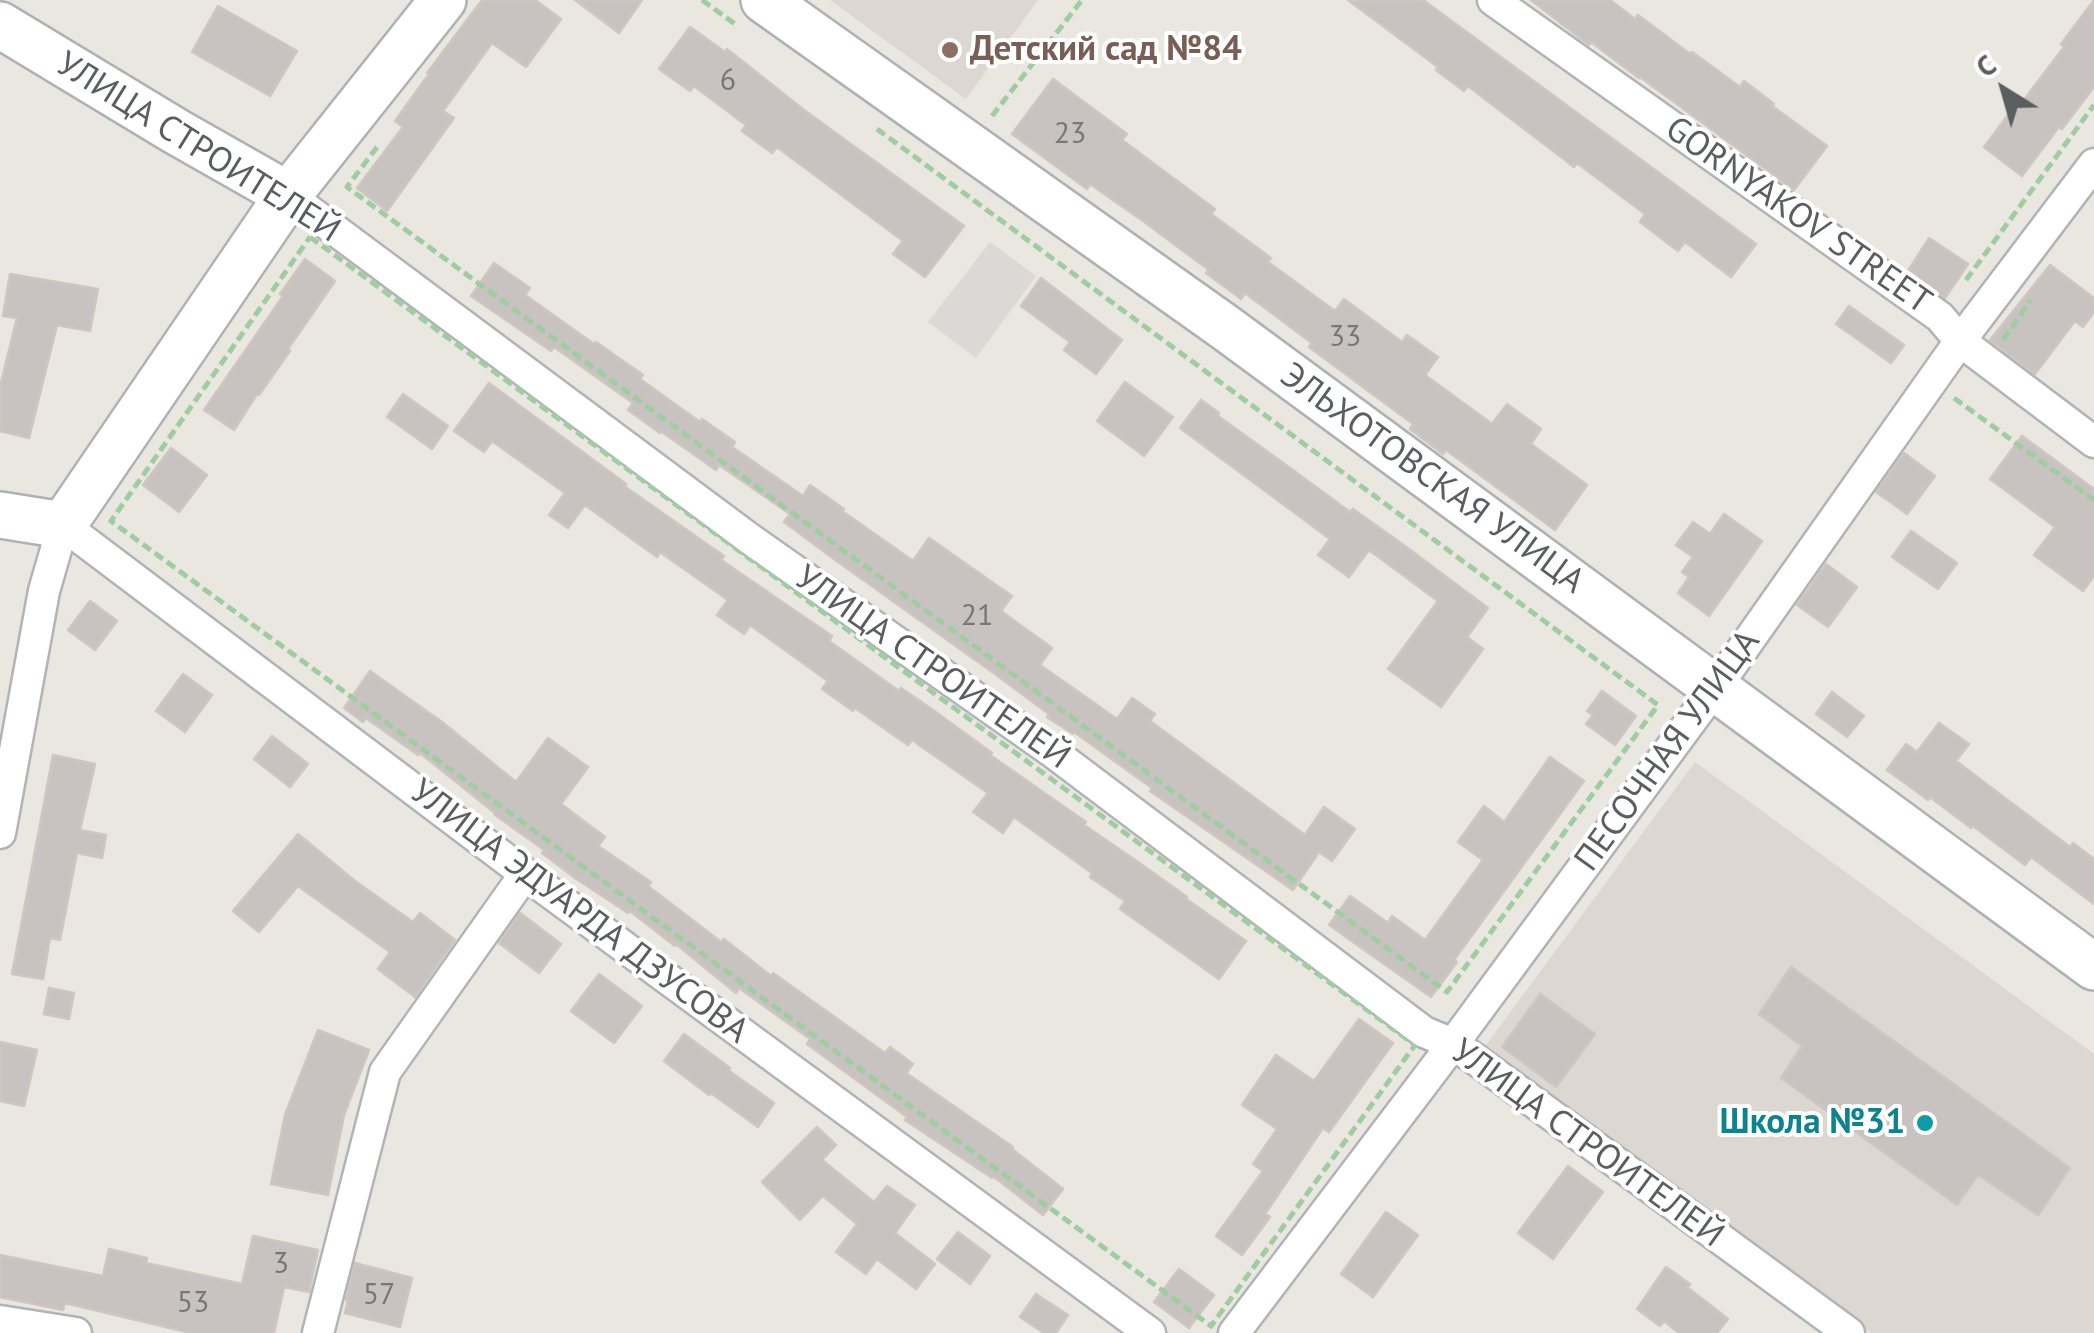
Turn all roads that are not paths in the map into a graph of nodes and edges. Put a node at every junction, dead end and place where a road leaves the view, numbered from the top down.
1 (442, 0) edge
2 (1494, 0) edge
3 (749, 12) edge
4 (0, 26) edge
5 (2094, 164) edge
6 (288, 195) junction
7 (1960, 342) junction
8 (2094, 442) edge
9 (0, 515) edge
10 (63, 524) junction
11 (1716, 687) junction
12 (0, 833) edge
13 (525, 874) junction
14 (2094, 967) edge
15 (1452, 1044) junction
16 (0, 1322) edge
17 (76, 1333) edge
18 (318, 1333) edge
19 (1150, 1333) edge
20 (1234, 1333) edge
21 (1849, 1333) edge

1 - 6 street
2 - 7 street, GORNYAKOV STREET
3 - 11 street, ЭЛЬХОТОВСКАЯ УЛИЦА
4 - 6 street, УЛИЦА СТРОИТЕЛЕЙ
5 - 7 street, ПЕСОЧНАЯ УЛИЦА
6 - 10 street
6 - 15 street, УЛИЦА СТРОИТЕЛЕЙ
7 - 8 street, GORNYAKOV STREET
7 - 11 street, ПЕСОЧНАЯ УЛИЦА
9 - 10 street, УЛИЦА ЭДУАРДА ДЗУСОВА
10 - 12 street
10 - 13 street, УЛИЦА ЭДУАРДА ДЗУСОВА
11 - 14 street, ЭЛЬХОТОВСКАЯ УЛИЦА
11 - 15 street, ПЕСОЧНАЯ УЛИЦА
13 - 18 street
13 - 19 street, УЛИЦА ЭДУАРДА ДЗУСОВА
15 - 20 street, ПЕСОЧНАЯ УЛИЦА
15 - 21 street, УЛИЦА СТРОИТЕЛЕЙ
16 - 17 street

